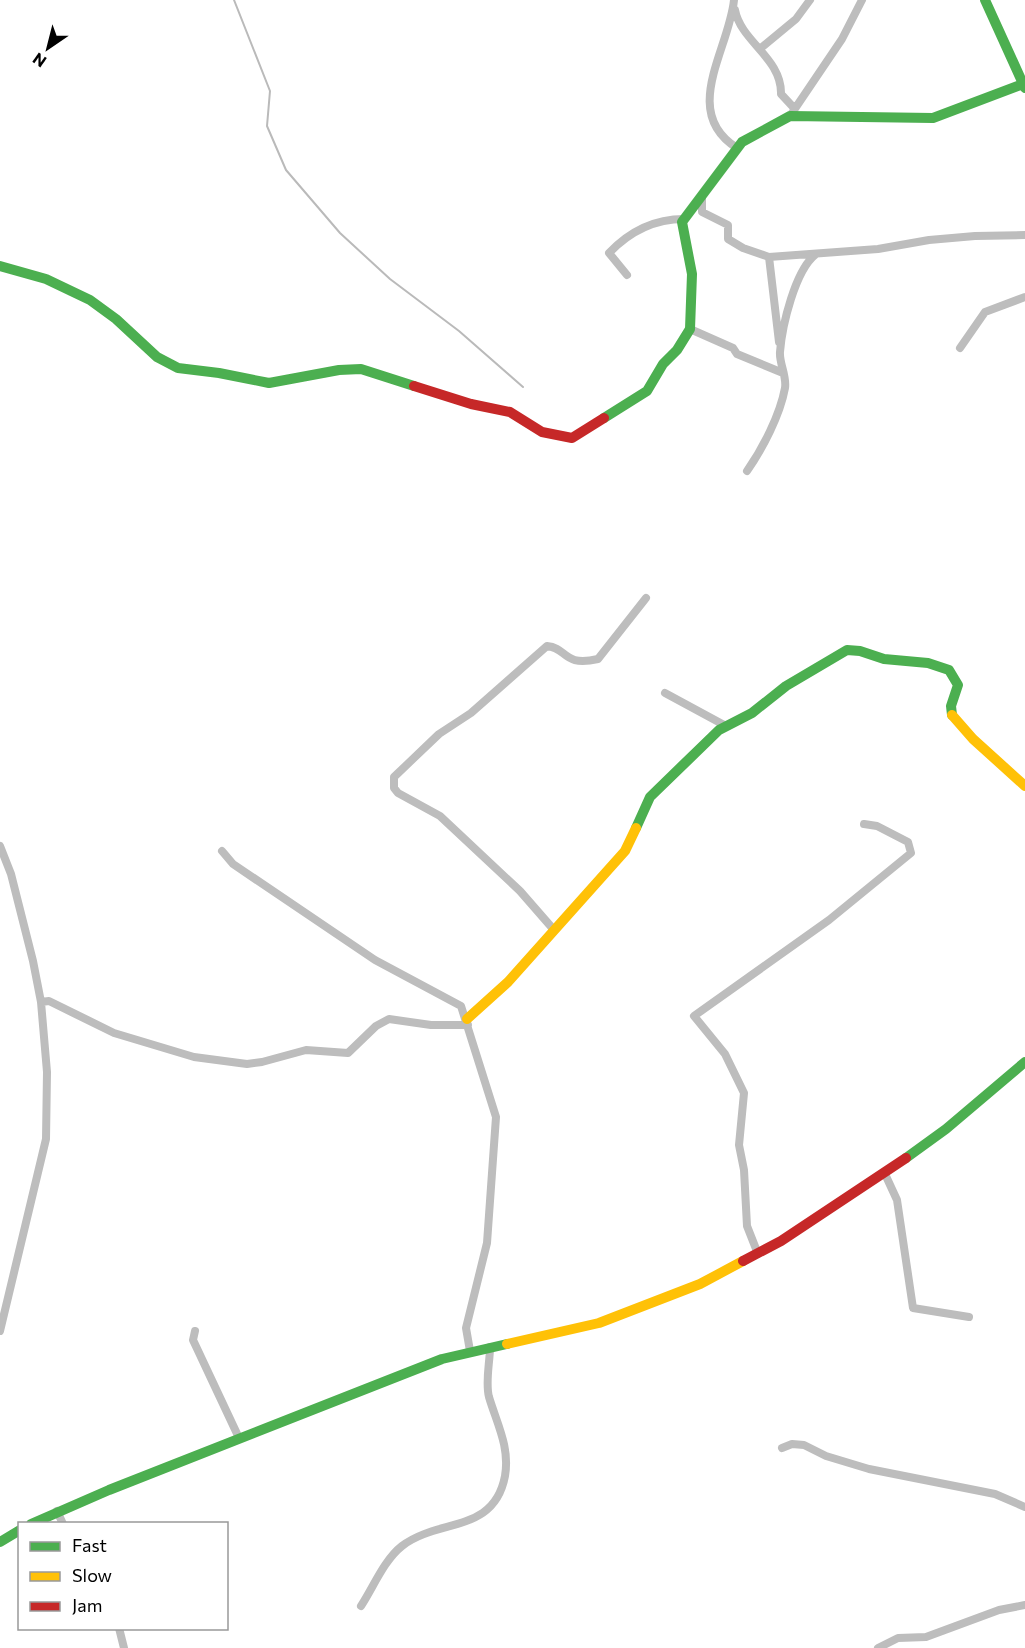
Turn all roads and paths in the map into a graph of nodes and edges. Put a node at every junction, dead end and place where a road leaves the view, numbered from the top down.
1 (810, 0) edge
2 (862, 0) edge
3 (985, 0) edge
4 (734, 3) edge
5 (761, 48) junction
6 (1021, 70) edge
7 (1024, 86) edge
8 (792, 112) junction
9 (737, 148) junction
10 (701, 195) junction
11 (684, 219) junction
12 (1025, 234) edge
13 (817, 254) junction
14 (769, 257) junction
15 (0, 266) edge
16 (627, 275) dead end
17 (1025, 297) edge
18 (690, 329) junction
19 (960, 348) dead end
20 (780, 353) junction
21 (783, 372) junction
22 (747, 471) dead end
23 (646, 598) dead end
24 (665, 693) dead end
25 (726, 726) junction
26 (1025, 786) edge
27 (864, 824) dead end
28 (0, 846) edge
29 (222, 851) dead end
30 (554, 930) junction
31 (41, 1002) junction
32 (468, 1022) junction
33 (1025, 1062) edge
34 (885, 1174) junction
35 (758, 1254) junction
36 (969, 1317) dead end
37 (0, 1331) edge
38 (195, 1331) dead end
39 (490, 1347) junction
40 (470, 1351) junction
41 (239, 1438) junction
42 (782, 1448) dead end
43 (1025, 1507) edge
44 (57, 1511) junction
45 (35, 1522) edge
46 (62, 1522) edge
47 (18, 1531) edge
48 (0, 1541) edge
49 (1025, 1605) edge
50 (361, 1606) dead end
51 (119, 1630) edge
52 (124, 1648) edge
53 (878, 1648) edge

1 - 5 street
2 - 8 street
3 - 6 main road
4 - 5 street
4 - 9 street
5 - 8 street
6 - 7 main road
7 - 8 main road
8 - 9 main road
9 - 10 main road
10 - 11 main road
10 - 14 street
11 - 16 street
11 - 18 main road
12 - 13 street
13 - 14 street
13 - 20 street
14 - 20 street
15 - 18 main road
17 - 19 street
18 - 21 street
20 - 21 street
21 - 22 street
23 - 30 street
24 - 25 street
25 - 26 main road
25 - 30 main road
27 - 35 street
28 - 31 street
29 - 32 street
30 - 32 main road
31 - 32 street
31 - 37 street
32 - 40 street
33 - 34 main road
34 - 35 main road
34 - 36 street
35 - 39 main road
38 - 41 street
39 - 40 main road
39 - 50 street
40 - 41 main road
41 - 44 main road
42 - 43 street
44 - 45 main road
44 - 46 street
47 - 48 main road
49 - 53 street
51 - 52 street

